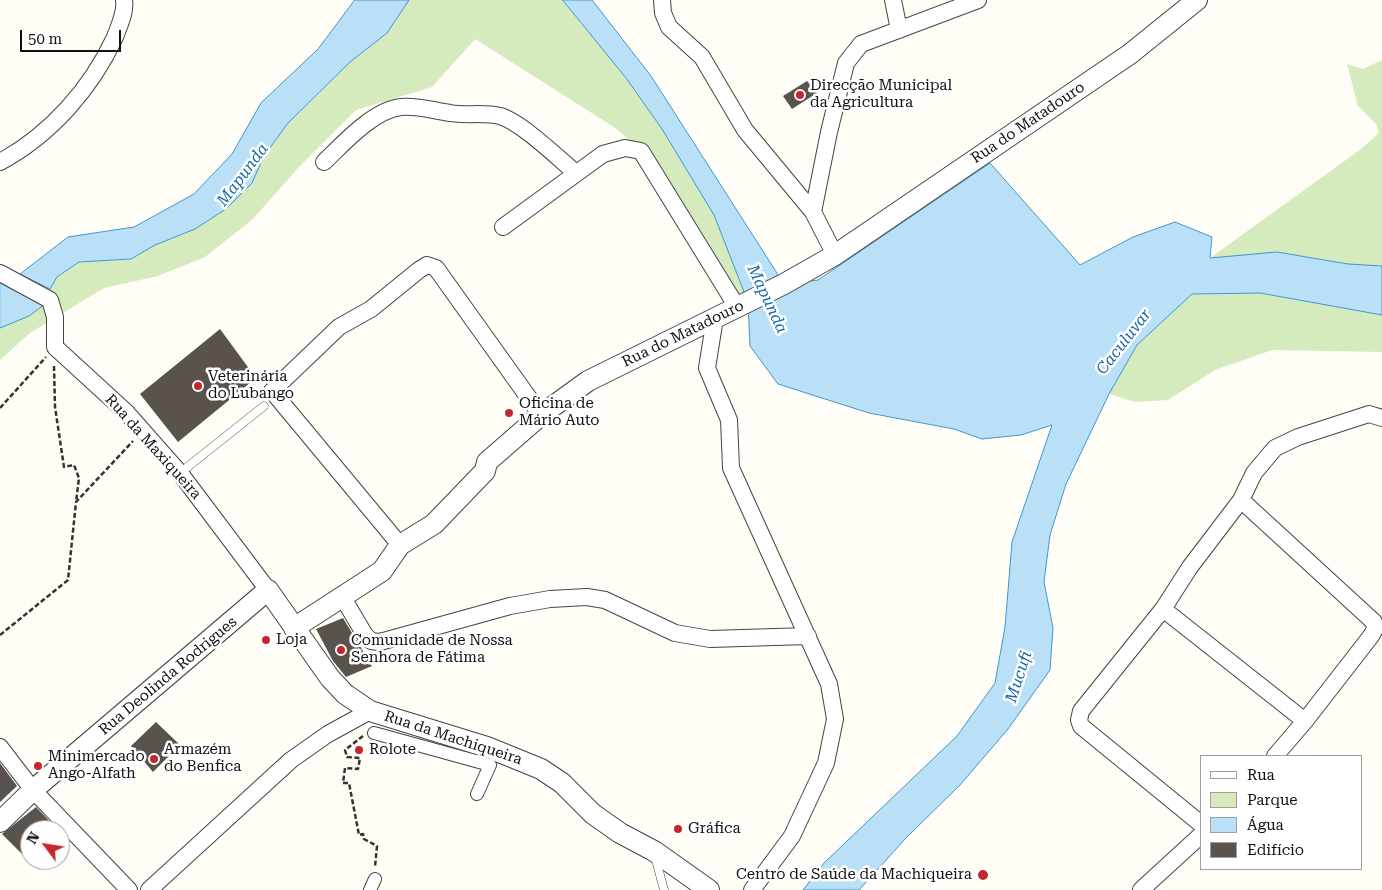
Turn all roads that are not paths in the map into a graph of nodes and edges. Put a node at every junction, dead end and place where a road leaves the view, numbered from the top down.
1 (124, 0) edge
2 (662, 0) edge
3 (893, 0) edge
4 (978, 0) edge
5 (1197, 0) edge
6 (899, 30) junction
7 (0, 162) edge
8 (324, 162) dead end
9 (576, 172) junction
10 (813, 212) junction
11 (503, 227) dead end
12 (835, 255) junction
13 (3, 274) edge
14 (742, 304) junction
15 (716, 318) junction
16 (264, 406) dead end
17 (541, 415) junction
18 (1382, 418) edge
19 (180, 473) junction
20 (1241, 500) junction
21 (236, 545) joint
22 (400, 545) junction
23 (268, 590) junction
24 (344, 598) junction
25 (1163, 609) junction
26 (294, 628) junction
27 (808, 636) junction
28 (1376, 640) edge
29 (370, 711) junction
30 (1306, 721) junction
31 (374, 733) road end
32 (0, 747) edge
33 (1276, 755) edge
34 (34, 790) junction
35 (477, 794) dead end
36 (0, 822) edge
37 (1200, 823) edge
38 (1200, 836) edge
39 (654, 851) junction
40 (129, 890) edge
41 (149, 890) edge
42 (664, 890) edge
43 (709, 890) edge
44 (752, 890) edge
45 (1141, 890) edge

1 - 7 street
2 - 10 street
3 - 6 street
4 - 6 street
5 - 12 street, Rua do Matadouro
6 - 10 street
8 - 9 street
9 - 11 street
9 - 14 street
10 - 12 street
12 - 14 street, Rua do Matadouro
13 - 19 street, Rua da Maxiqueira
14 - 15 street, Rua do Matadouro
15 - 17 street, Rua do Matadouro
15 - 27 street
16 - 19 lane
17 - 22 street, Rua do Matadouro
17 - 22 street
18 - 20 street
19 - 21 street, Rua da Maxiqueira
20 - 25 street
20 - 28 street
21 - 23 street, Rua da Machiqueira
22 - 24 street, Rua do Matadouro
23 - 26 street, Rua da Machiqueira
23 - 34 street, Rua Deolinda Rodrigues
24 - 26 street, Rua do Matadouro
24 - 27 street
25 - 30 street
25 - 37 street
26 - 29 street, Rua da Machiqueira
27 - 44 street
28 - 30 street
29 - 39 street, Rua da Machiqueira
29 - 41 street
30 - 33 street
31 - 35 street
32 - 34 street
34 - 36 street, Rua Deolinda Rodrigues
34 - 40 street
38 - 45 street
39 - 42 lane
39 - 43 street, Rua da Machiqueira

